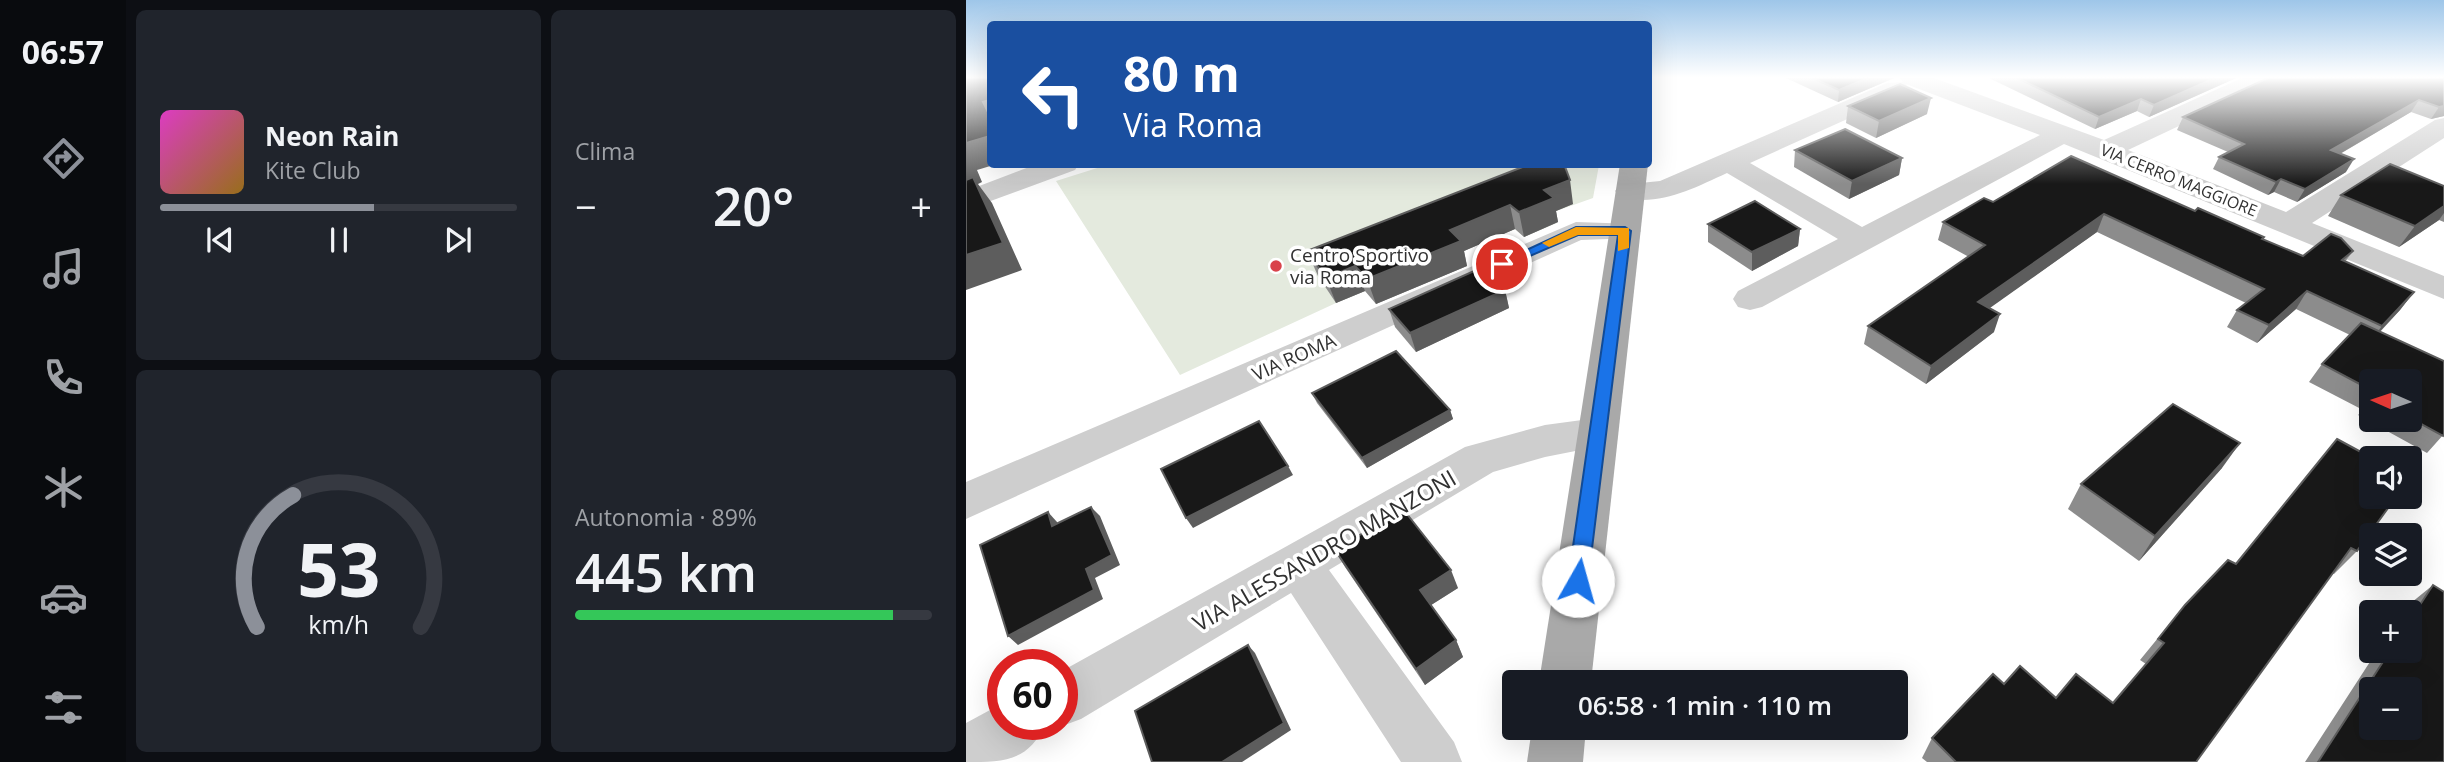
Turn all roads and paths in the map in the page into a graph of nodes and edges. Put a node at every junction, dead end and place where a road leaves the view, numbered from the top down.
1 (1836, 114) edge
2 (2009, 114) edge
3 (2184, 114) edge
4 (2444, 126) edge
5 (2062, 134) junction
6 (2105, 150) junction
7 (1728, 162) junction
8 (1054, 168) edge
9 (1632, 178) edge
10 (966, 201) edge
11 (2290, 223) junction
12 (1625, 231) junction
13 (1860, 239) junction
14 (2444, 288) edge
15 (1750, 299) dead end
16 (1597, 433) junction
17 (966, 501) edge
18 (1299, 566) junction
19 (1567, 670) edge
20 (1078, 691) edge
21 (990, 740) edge
22 (1558, 740) edge
23 (966, 754) edge
24 (1434, 762) edge
25 (1555, 762) edge

1 - 7 street
2 - 5 street, VIA CERRO MAGGIORE
3 - 6 street
4 - 11 street
5 - 6 street, VIA CERRO MAGGIORE
5 - 13 street
6 - 11 street, VIA CERRO MAGGIORE
7 - 9 street
7 - 13 street
8 - 10 street
9 - 12 main road
11 - 14 street, VIA CERRO MAGGIORE
12 - 16 main road
12 - 17 street, VIA ROMA
13 - 15 street
16 - 18 street, VIA ALESSANDRO MANZONI
16 - 19 main road
18 - 20 street, VIA ALESSANDRO MANZONI
18 - 24 street
21 - 23 street
22 - 25 main road

